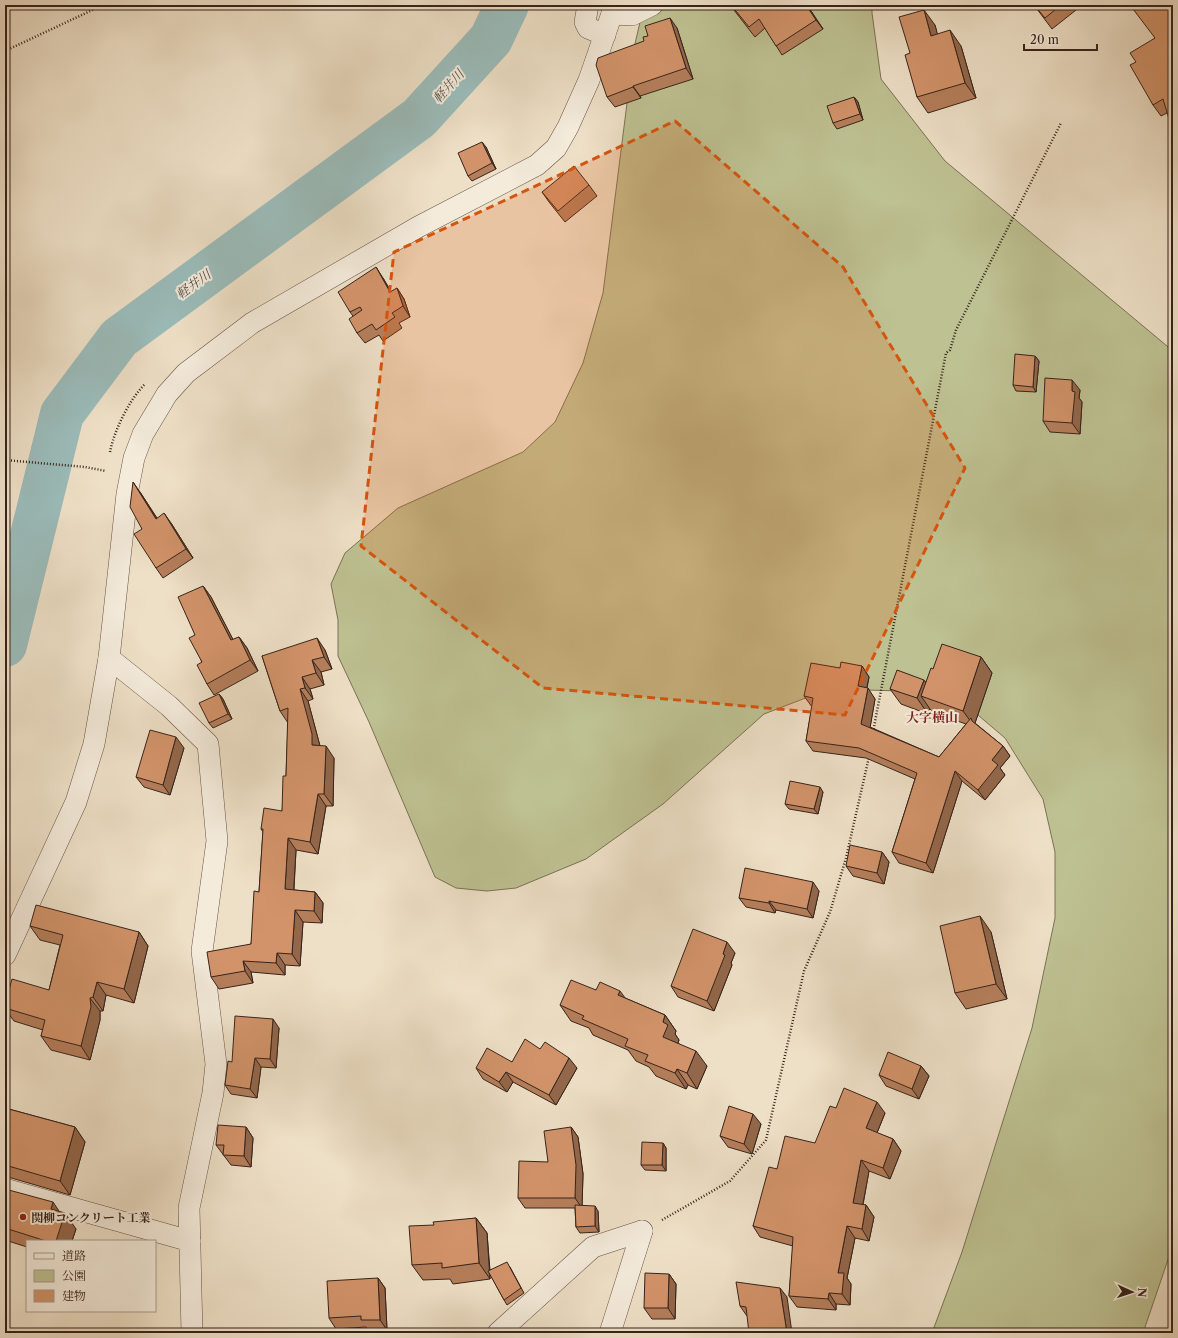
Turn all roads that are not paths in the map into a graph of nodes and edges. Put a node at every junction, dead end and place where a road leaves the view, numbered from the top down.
1 (588, 5) edge
2 (652, 5) edge
3 (614, 9) edge
4 (605, 35) junction
5 (109, 658) junction
6 (5, 955) edge
7 (5, 1189) edge
8 (190, 1242) junction
9 (192, 1333) edge
10 (498, 1333) edge
11 (610, 1333) edge

1 - 4 street
2 - 3 street
3 - 4 street
4 - 5 street
5 - 6 street
5 - 8 street
7 - 8 street
8 - 9 street
10 - 11 street

